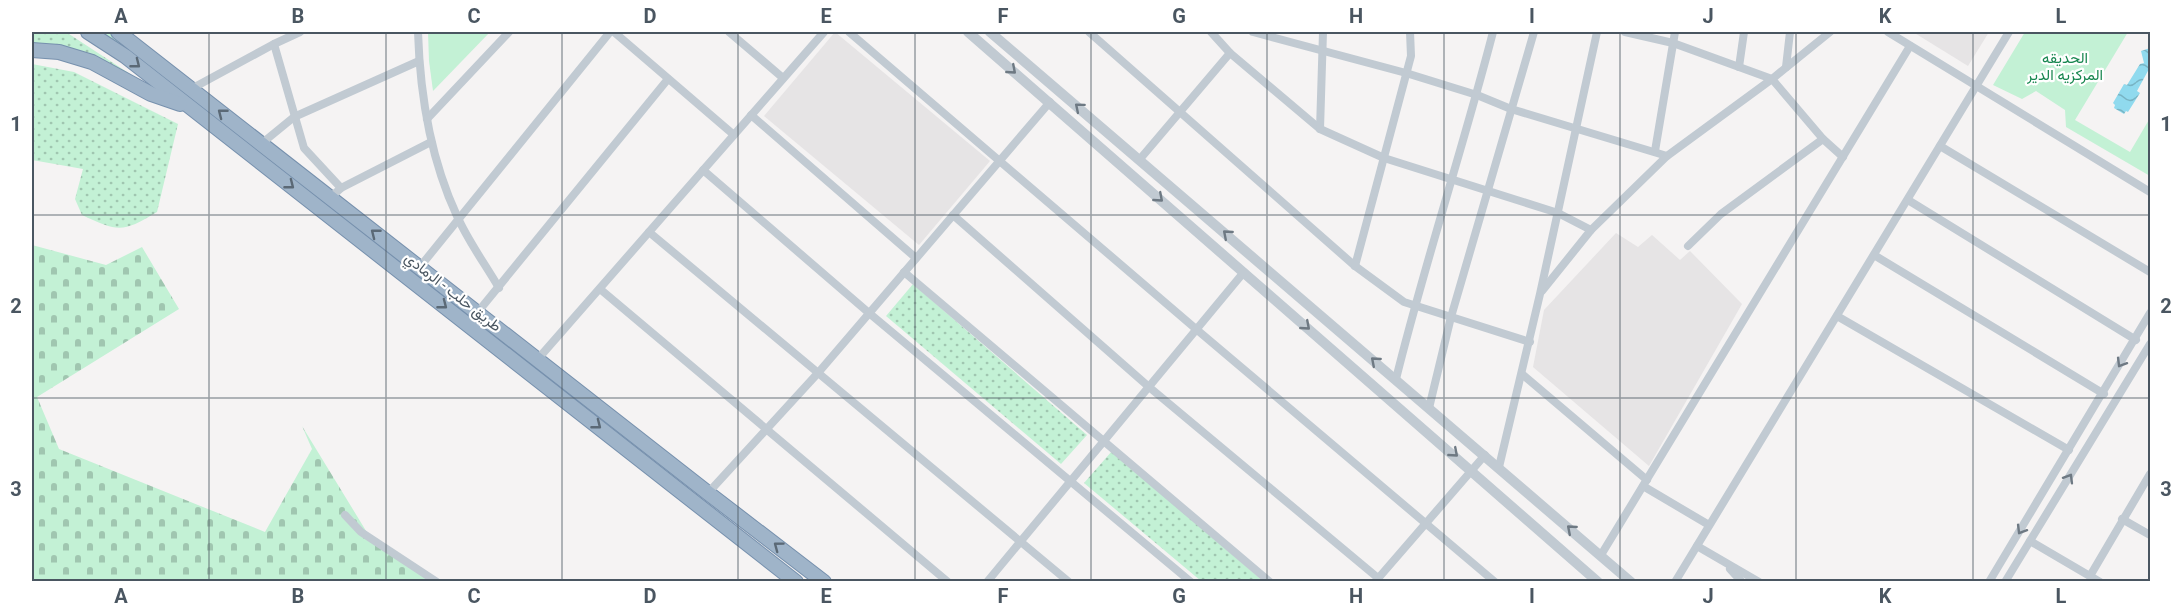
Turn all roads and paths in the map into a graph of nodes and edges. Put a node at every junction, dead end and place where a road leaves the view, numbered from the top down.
1 (88, 32) edge
2 (119, 32) edge
3 (300, 32) edge
4 (418, 32) edge
5 (509, 32) edge
6 (612, 32) edge
7 (729, 32) edge
8 (824, 32) edge
9 (849, 32) edge
10 (968, 32) edge
11 (990, 32) edge
12 (1089, 32) edge
13 (1211, 32) edge
14 (1253, 32) edge
15 (1323, 32) edge
16 (1410, 32) edge
17 (1416, 32) edge
18 (1493, 32) edge
19 (1534, 32) edge
20 (1597, 32) edge
21 (1625, 32) edge
22 (1675, 32) edge
23 (1744, 32) edge
24 (1790, 32) edge
25 (1830, 32) edge
26 (1888, 32) edge
27 (2009, 32) edge
28 (289, 34) edge
29 (274, 44) junction
30 (1673, 44) junction
31 (1910, 46) junction
32 (32, 50) edge
33 (1322, 50) junction
34 (1230, 52) junction
35 (1411, 56) junction
36 (419, 61) junction
37 (1739, 67) junction
38 (1786, 67) junction
39 (1406, 74) junction
40 (783, 78) junction
41 (1772, 78) junction
42 (668, 79) junction
43 (1978, 85) junction
44 (191, 89) junction
45 (1477, 95) junction
46 (1050, 102) junction
47 (192, 108) junction
48 (1511, 109) junction
49 (1180, 111) junction
50 (751, 115) junction
51 (294, 117) junction
52 (427, 119) junction
53 (1576, 128) junction
54 (1320, 129) junction
55 (734, 135) junction
56 (1823, 139) junction
57 (431, 142) junction
58 (261, 144) junction
59 (1940, 147) junction
60 (1655, 151) junction
61 (1667, 156) junction
62 (1843, 157) junction
63 (1384, 158) junction
64 (1140, 159) junction
65 (1000, 160) junction
66 (703, 170) junction
67 (1450, 179) junction
68 (341, 188) junction
69 (1489, 190) junction
70 (2151, 192) edge
71 (330, 198) junction
72 (1908, 200) junction
73 (1558, 213) junction
74 (953, 215) junction
75 (458, 218) junction
76 (1591, 230) junction
77 (649, 232) junction
78 (1688, 246) dead end
79 (1874, 255) junction
80 (916, 258) junction
81 (1355, 266) junction
82 (419, 268) junction
83 (904, 272) junction
84 (1244, 272) junction
85 (2151, 272) edge
86 (498, 288) junction
87 (600, 289) junction
88 (1540, 294) junction
89 (1414, 305) junction
90 (477, 313) junction
91 (869, 313) junction
92 (2151, 313) edge
93 (1837, 316) junction
94 (1451, 317) junction
95 (1196, 329) junction
96 (2136, 340) junction
97 (1530, 342) junction
98 (2151, 344) edge
99 (537, 360) junction
100 (818, 373) junction
101 (1522, 374) junction
102 (1396, 379) junction
103 (1149, 387) junction
104 (2104, 394) junction
105 (1429, 408) junction
106 (766, 430) junction
107 (1104, 441) junction
108 (2069, 450) junction
109 (1485, 455) junction
110 (1499, 467) junction
111 (1472, 470) junction
112 (2151, 474) edge
113 (1070, 482) junction
114 (1645, 483) junction
115 (708, 493) junction
116 (345, 515) dead end
117 (2122, 519) junction
118 (1426, 522) junction
119 (1709, 525) junction
120 (2151, 535) edge
121 (2030, 541) junction
122 (1020, 542) junction
123 (1697, 546) junction
124 (1601, 555) junction
125 (1722, 561) junction
126 (2090, 576) junction
127 (1376, 580) edge
128 (793, 581) edge
129 (437, 582) edge
130 (824, 582) edge
131 (948, 582) edge
132 (987, 582) edge
133 (1069, 582) edge
134 (1191, 582) edge
135 (1270, 582) edge
136 (1495, 582) edge
137 (1598, 582) edge
138 (1630, 582) edge
139 (1675, 582) edge
140 (1742, 582) edge
141 (1759, 582) edge
142 (1989, 582) edge
143 (2006, 582) edge
144 (2100, 582) edge

1 -> 47 highway, طريق حلب - الرمادي
2 - 44 highway, طريق حلب - الرمادي
3 - 28 street
4 - 36 street
5 - 52 street
6 - 42 street
6 - 75 street
7 - 40 street
8 - 40 street
9 - 65 street
10 -> 46 street
64 -> 11 street
12 - 49 street
13 - 34 street
14 - 33 street
15 - 33 street
16 - 35 street
17 - 35 street
18 - 45 street
19 - 48 street
20 - 53 street
21 - 30 street
22 - 30 street
23 - 37 street
24 - 38 street
25 - 38 street
26 - 31 street
27 - 43 street
28 - 29 street
29 - 44 street
29 - 51 street
30 - 37 street
30 - 60 street
31 - 43 street
31 - 62 street
32 - 47 highway
33 - 39 street
33 - 54 street
34 - 49 street
34 - 54 street
35 - 39 street
36 - 51 street
36 - 52 street
37 - 41 street
38 - 41 street
39 - 45 street
39 - 63 street
40 - 50 street
41 - 56 street
41 - 61 street
42 - 55 street
42 - 86 street
43 - 59 street
43 - 70 street
58 -> 44 highway, طريق حلب - الرمادي
45 - 48 street
45 - 67 street
46 - 65 street
46 -> 84 street
47 -> 128 highway, طريق حلب - الرمادي
48 - 53 street
48 - 69 street
49 - 64 street
49 - 81 street
50 - 55 street
50 - 80 street
51 - 58 street
51 - 68 street
52 - 57 street
53 - 60 street
53 - 73 street
54 - 63 street
55 - 66 street
56 - 62 street
56 - 78 street
57 - 68 street
57 - 75 street
58 - 71 highway, طريق حلب - الرمادي
59 - 72 street
59 - 85 street
60 - 61 street
61 - 76 street
62 - 114 street
63 - 67 street
63 - 81 street
102 -> 64 street
65 - 74 street
65 - 95 street
66 - 77 street
66 - 91 street
67 - 69 street
67 - 89 street
68 - 71 street
69 - 73 street
69 - 94 street
82 -> 71 highway, طريق حلب - الرمادي
72 - 79 street
72 - 96 street
73 - 76 street
73 - 88 street
74 - 80 street
74 - 103 street
75 - 82 street
75 - 86 street
76 - 88 street
77 - 87 street
77 - 100 street
79 - 93 street
79 - 104 street
80 - 83 street
81 - 89 street
82 - 90 highway, طريق حلب - الرمادي
83 - 91 street
83 - 107 street
84 - 95 street
84 -> 111 street
86 - 90 street
87 - 99 street
87 - 106 street
88 - 97 street
89 - 94 street
89 - 102 street
90 - 99 highway, طريق حلب - الرمادي
91 - 100 street
91 - 113 street
92 - 96 street
93 - 108 street
93 - 119 street
94 - 97 street
94 - 105 street
95 - 103 street
95 - 118 street
96 -> 104 street
97 - 101 street
121 -> 98 street
99 - 115 highway, طريق حلب - الرمادي
100 - 106 street
100 - 122 street
101 - 110 street
101 - 114 street
102 - 105 street
103 - 107 street
103 - 127 street
104 - 108 street
105 - 109 street
106 - 115 street
106 - 131 street
107 - 113 street
107 - 135 street
108 -> 142 street
109 - 110 street
109 - 111 street
124 -> 110 street
111 - 118 street
111 - 137 street
112 - 117 street
113 - 122 street
113 - 134 street
114 - 119 street
114 - 124 street
130 -> 115 highway, طريق حلب - الرمادي
116 - 129 street
117 - 120 street
117 - 126 street
118 - 127 street
118 - 136 street
119 - 123 street
121 - 126 street
121 - 143 street
122 - 132 street
122 - 133 street
123 - 125 street
123 - 139 street
124 - 138 street
125 - 140 street
125 - 141 street
126 - 144 street

